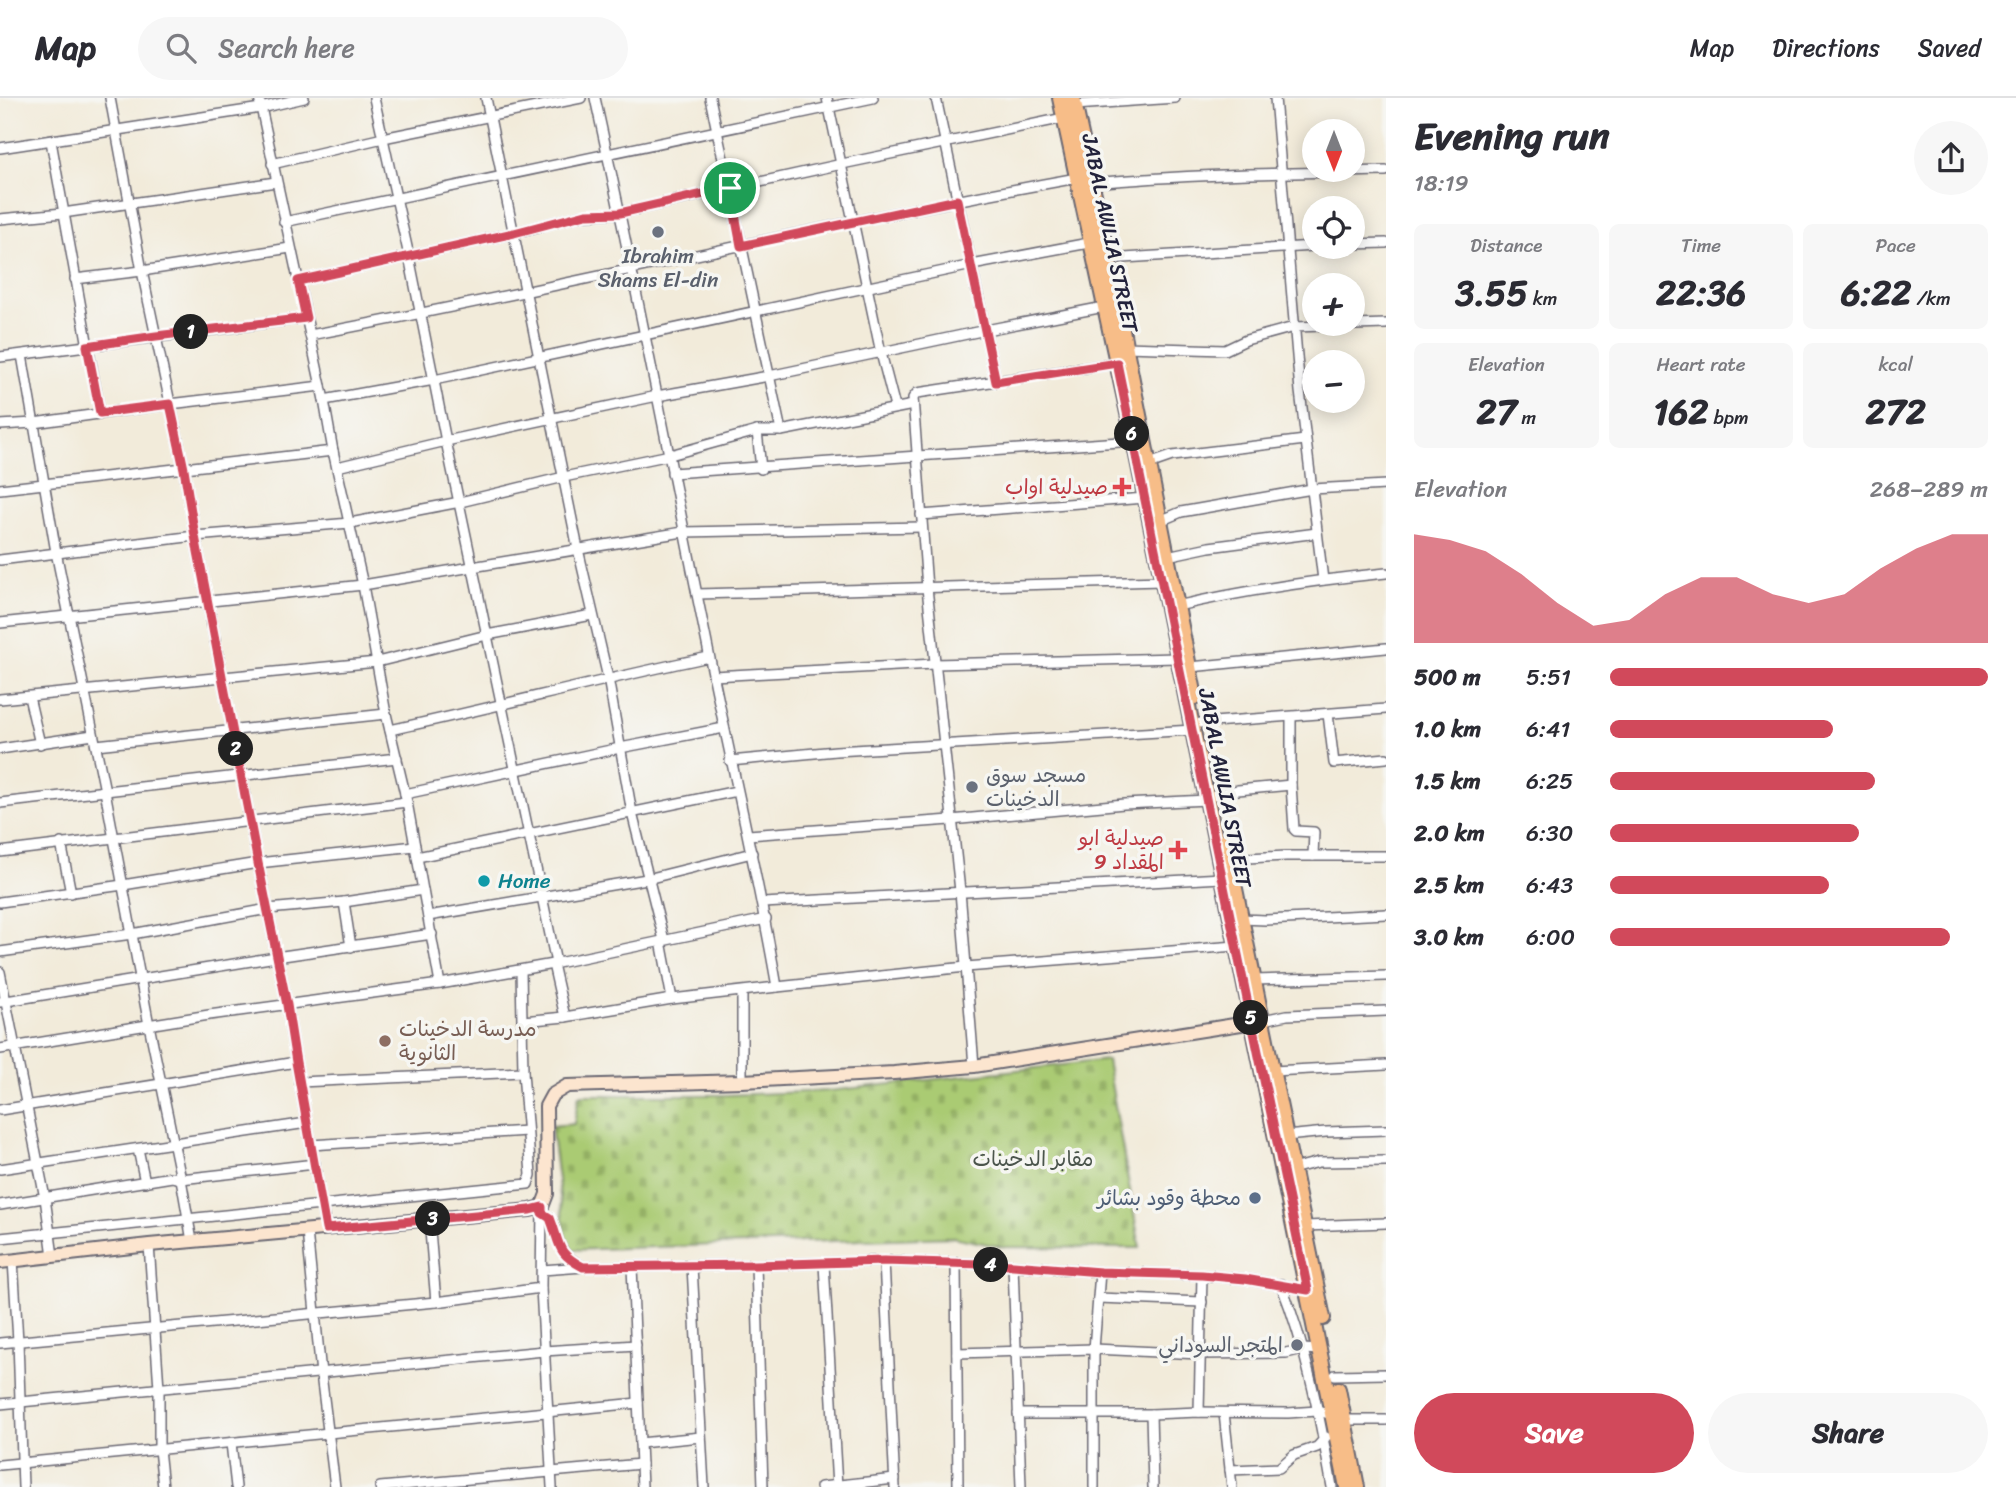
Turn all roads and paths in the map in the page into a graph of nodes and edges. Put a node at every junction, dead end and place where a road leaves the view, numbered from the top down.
1 (110, 98) edge
2 (304, 98) edge
3 (374, 98) edge
4 (486, 98) edge
5 (582, 98) edge
6 (595, 98) edge
7 (710, 98) edge
8 (873, 98) edge
9 (936, 98) edge
10 (1060, 98) edge
11 (1175, 98) edge
12 (1275, 98) edge
13 (1074, 102) edge
14 (260, 103) edge
15 (828, 103) edge
16 (490, 118) junction
17 (1064, 118) junction
18 (116, 130) junction
19 (717, 130) junction
20 (383, 138) junction
21 (51, 141) junction
22 (945, 143) junction
23 (0, 148) edge
24 (607, 155) junction
25 (272, 164) junction
26 (842, 164) junction
27 (1386, 171) edge
28 (1282, 173) junction
29 (503, 176) junction
30 (1077, 178) junction
31 (276, 182) junction
32 (1092, 183) junction
33 (730, 188) junction
34 (395, 199) junction
35 (957, 200) junction
36 (130, 203) junction
37 (63, 213) junction
38 (620, 213) junction
39 (0, 219) edge
40 (853, 221) junction
41 (284, 222) junction
42 (514, 233) junction
43 (1097, 242) junction
44 (1386, 243) edge
45 (1365, 244) edge
46 (741, 246) junction
47 (1302, 247) edge
48 (290, 248) junction
49 (1289, 248) junction
50 (409, 256) junction
51 (1108, 259) junction
52 (972, 265) junction
53 (632, 270) junction
54 (142, 271) junction
55 (75, 279) junction
56 (298, 281) junction
57 (866, 287) junction
58 (526, 292) junction
59 (1104, 307) junction
60 (757, 312) junction
61 (421, 314) junction
62 (306, 318) junction
63 (1386, 324) edge
64 (1294, 327) junction
65 (986, 330) junction
66 (310, 335) junction
67 (156, 336) junction
68 (645, 336) junction
69 (87, 346) junction
70 (1125, 347) junction
71 (881, 354) junction
72 (22, 355) junction
73 (0, 357) edge
74 (540, 358) junction
75 (1117, 363) junction
76 (769, 376) junction
77 (434, 380) junction
78 (996, 382) junction
79 (321, 386) junction
80 (657, 397) junction
81 (324, 400) junction
82 (170, 404) junction
83 (913, 405) junction
84 (895, 407) junction
85 (100, 413) junction
86 (552, 418) junction
87 (34, 423) junction
88 (0, 425) edge
89 (781, 430) junction
90 (757, 431) junction
91 (1305, 440) junction
92 (1133, 441) junction
93 (446, 442) junction
94 (333, 452) junction
95 (670, 456) junction
96 (916, 456) junction
97 (1149, 464) junction
98 (337, 467) junction
99 (761, 468) junction
100 (184, 469) junction
101 (673, 473) junction
102 (564, 477) junction
103 (45, 484) junction
104 (1386, 485) edge
105 (0, 489) edge
106 (1312, 489) junction
107 (1145, 498) junction
108 (460, 502) junction
109 (920, 515) junction
110 (1160, 521) junction
111 (350, 523) junction
112 (922, 527) junction
113 (683, 532) junction
114 (1317, 533) junction
115 (195, 536) junction
116 (578, 549) junction
117 (56, 552) junction
118 (1167, 556) junction
119 (0, 560) edge
120 (473, 568) junction
121 (1386, 573) edge
122 (1323, 580) junction
123 (1162, 581) junction
124 (363, 585) junction
125 (927, 588) junction
126 (696, 594) junction
127 (209, 603) junction
128 (1177, 606) junction
129 (592, 615) junction
130 (70, 616) junction
131 (1, 620) edge
132 (1177, 631) junction
133 (487, 635) junction
134 (1386, 648) edge
135 (709, 657) junction
136 (1177, 658) junction
137 (377, 662) junction
138 (934, 664) junction
139 (1190, 667) junction
140 (713, 676) junction
141 (222, 677) junction
142 (608, 678) junction
143 (83, 692) junction
144 (29, 696) junction
145 (0, 699) edge
146 (503, 705) junction
147 (1386, 709) edge
148 (386, 714) junction
149 (1328, 714) junction
150 (1291, 717) junction
151 (1197, 726) junction
152 (724, 729) junction
153 (233, 730) junction
154 (390, 730) junction
155 (94, 740) junction
156 (40, 744) junction
157 (943, 746) junction
158 (620, 748) junction
159 (0, 750) edge
160 (397, 758) junction
161 (1386, 758) edge
162 (730, 761) junction
163 (514, 771) junction
164 (242, 777) junction
165 (1291, 785) junction
166 (105, 791) junction
167 (737, 791) junction
168 (406, 798) junction
169 (1211, 798) junction
170 (0, 803) edge
171 (632, 813) junction
172 (951, 820) junction
173 (250, 821) junction
174 (529, 835) junction
175 (748, 835) junction
176 (113, 837) junction
177 (61, 843) junction
178 (415, 846) junction
179 (0, 852) edge
180 (752, 853) junction
181 (1313, 856) junction
182 (1386, 856) edge
183 (417, 857) junction
184 (1229, 859) junction
185 (258, 863) junction
186 (1222, 878) junction
187 (647, 879) junction
188 (122, 885) junction
189 (423, 890) junction
190 (960, 891) junction
191 (71, 893) junction
192 (544, 897) junction
193 (0, 902) edge
194 (344, 902) junction
195 (763, 903) junction
196 (268, 909) junction
197 (1386, 914) edge
198 (428, 916) junction
199 (766, 919) junction
200 (1241, 919) junction
201 (132, 934) junction
202 (432, 934) junction
203 (662, 940) junction
204 (1236, 946) junction
205 (351, 947) junction
206 (0, 952) edge
207 (276, 957) junction
208 (554, 963) junction
209 (966, 967) junction
210 (521, 970) junction
211 (0, 971) edge
212 (1386, 976) edge
213 (141, 979) junction
214 (1254, 980) junction
215 (440, 984) junction
216 (777, 987) junction
217 (742, 992) junction
218 (672, 999) junction
219 (3, 1002) edge
220 (287, 1005) junction
221 (1386, 1012) edge
222 (565, 1017) junction
223 (523, 1021) junction
224 (1257, 1021) junction
225 (149, 1025) junction
226 (16, 1047) junction
227 (0, 1049) edge
228 (296, 1062) junction
229 (1386, 1065) edge
230 (974, 1066) junction
231 (1273, 1071) junction
232 (523, 1072) junction
233 (742, 1081) junction
234 (299, 1082) junction
235 (161, 1083) junction
236 (27, 1105) junction
237 (0, 1110) edge
238 (307, 1123) junction
239 (1386, 1130) edge
240 (527, 1131) junction
241 (1286, 1136) junction
242 (173, 1143) junction
243 (311, 1145) junction
244 (138, 1149) junction
245 (1386, 1161) edge
246 (37, 1163) junction
247 (315, 1164) junction
248 (0, 1169) edge
249 (1288, 1170) junction
250 (181, 1180) junction
251 (145, 1182) junction
252 (45, 1198) junction
253 (323, 1204) junction
254 (0, 1205) edge
255 (542, 1210) junction
256 (429, 1219) junction
257 (188, 1220) junction
258 (1386, 1223) edge
259 (1305, 1226) junction
260 (326, 1229) junction
261 (307, 1231) junction
262 (50, 1234) junction
263 (0, 1238) edge
264 (192, 1241) junction
265 (149, 1245) junction
266 (53, 1256) junction
267 (7, 1261) edge
268 (884, 1261) junction
269 (824, 1264) junction
270 (956, 1264) junction
271 (756, 1265) junction
272 (1013, 1265) junction
273 (692, 1266) junction
274 (583, 1267) junction
275 (632, 1268) junction
276 (542, 1270) junction
277 (1100, 1272) junction
278 (1202, 1275) junction
279 (1281, 1284) junction
280 (541, 1288) junction
281 (1313, 1289) junction
282 (1098, 1298) junction
283 (436, 1302) junction
284 (1202, 1302) junction
285 (316, 1314) junction
286 (153, 1328) junction
287 (18, 1341) junction
288 (0, 1343) edge
289 (636, 1345) junction
290 (1094, 1349) junction
291 (1303, 1349) junction
292 (1320, 1350) junction
293 (544, 1351) junction
294 (1015, 1351) junction
295 (957, 1353) junction
296 (1200, 1354) junction
297 (321, 1374) junction
298 (1386, 1374) edge
299 (1335, 1375) junction
300 (159, 1388) junction
301 (19, 1402) junction
302 (638, 1403) junction
303 (0, 1404) edge
304 (1317, 1411) junction
305 (1199, 1412) junction
306 (548, 1413) junction
307 (1093, 1413) junction
308 (1224, 1413) junction
309 (1018, 1414) junction
310 (1152, 1414) junction
311 (1338, 1417) junction
312 (1386, 1420) edge
313 (328, 1434) junction
314 (701, 1437) junction
315 (1331, 1439) junction
316 (231, 1443) junction
317 (640, 1443) junction
318 (159, 1449) junction
319 (22, 1462) junction
320 (641, 1464) junction
321 (0, 1465) edge
322 (1230, 1470) junction
323 (551, 1471) junction
324 (895, 1483) edge
325 (403, 1486) edge
326 (837, 1486) edge
327 (23, 1487) edge
328 (163, 1487) edge
329 (236, 1487) edge
330 (335, 1487) edge
331 (380, 1487) edge
332 (552, 1487) edge
333 (642, 1487) edge
334 (704, 1487) edge
335 (763, 1487) edge
336 (821, 1487) edge
337 (958, 1487) edge
338 (1021, 1487) edge
339 (1094, 1487) edge
340 (1153, 1487) edge
341 (1232, 1487) edge
342 (1332, 1487) edge
343 (1347, 1487) edge
344 (1357, 1487) edge

1 - 18 street
2 - 14 street
3 - 20 street
4 - 16 street
5 - 16 street
6 - 24 street
7 - 19 street
8 - 15 street
9 - 22 street
10 - 17 main road, JABAL AWLIA STREET
11 - 13 street
12 - 28 street
13 - 32 main road, JABAL AWLIA STREET
14 - 18 street
14 - 25 street
15 - 19 street
15 - 26 street
16 - 20 street
16 - 29 street
17 - 22 street
17 - 30 main road, JABAL AWLIA STREET
18 - 21 street
18 - 36 street
19 - 24 street
19 - 33 street
20 - 25 street
20 - 34 street
21 - 23 street
21 - 37 street
22 - 26 street
22 - 35 street
24 - 29 street
24 - 38 street
25 - 31 street
26 - 33 street
26 - 40 street
27 - 28 street
28 - 32 street
28 - 49 street
29 - 34 street
29 - 42 street
30 - 35 street
30 - 43 main road, JABAL AWLIA STREET
31 - 36 street
31 - 41 street
32 - 43 main road, JABAL AWLIA STREET
33 - 38 street
33 - 46 street
34 - 41 street
34 - 50 street
35 - 40 street
35 - 52 street
36 - 37 street
36 - 54 street
37 - 39 street
37 - 55 street
38 - 42 street
38 - 53 street
40 - 46 street
40 - 57 street
41 - 48 street
42 - 50 street
42 - 58 street
43 - 51 main road, JABAL AWLIA STREET
43 - 52 street
43 - 59 main road, JABAL AWLIA STREET
44 - 45 street
46 - 53 street
46 - 60 street
47 - 49 street
48 - 54 street
48 - 56 street
49 - 51 street
49 - 64 street
50 - 56 street
50 - 61 street
51 - 70 main road, JABAL AWLIA STREET
52 - 57 street
52 - 65 street
53 - 58 street
53 - 68 street
54 - 55 street
54 - 67 street
55 - 69 street
56 - 62 street
57 - 60 street
57 - 71 street
58 - 61 street
58 - 74 street
59 - 65 street
59 - 75 main road, JABAL AWLIA STREET
60 - 68 street
60 - 76 street
61 - 66 street
61 - 77 street
62 - 66 street
62 - 67 street
63 - 64 street
64 - 70 street
64 - 91 street
65 - 71 street
65 - 78 street
66 - 79 street
67 - 69 street
67 - 82 street
68 - 74 street
68 - 80 street
69 - 72 street
69 - 85 street
70 - 97 main road, JABAL AWLIA STREET
71 - 76 street
71 - 84 street
72 - 73 street
72 - 87 street
74 - 77 street
74 - 86 street
75 - 78 street
75 - 92 main road, JABAL AWLIA STREET
76 - 80 street
76 - 89 street
77 - 81 street
77 - 93 street
78 - 83 street
79 - 81 street
79 - 82 street
80 - 86 street
80 - 95 street
81 - 94 street
82 - 85 street
82 - 100 street
83 - 84 street
83 - 96 street
84 - 89 street
85 - 87 street
86 - 93 street
86 - 102 street
87 - 88 street
87 - 103 street
89 - 90 street
90 - 95 street
90 - 99 street
91 - 97 street
91 - 106 street
92 - 96 street
92 - 107 main road, JABAL AWLIA STREET
93 - 98 street
93 - 108 street
94 - 98 street
94 - 100 street
95 - 101 street
95 - 102 street
96 - 99 street
96 - 109 street
97 - 110 main road, JABAL AWLIA STREET
98 - 111 street
99 - 101 street
100 - 103 street
100 - 115 street
101 - 113 street
102 - 108 street
102 - 116 street
103 - 105 street
103 - 117 street
104 - 106 street
106 - 110 street
106 - 114 street
107 - 109 street
107 - 123 main road, JABAL AWLIA STREET
108 - 111 street
108 - 120 street
109 - 112 street
110 - 118 main road, JABAL AWLIA STREET
111 - 115 street
111 - 124 street
112 - 113 street
112 - 125 street
113 - 116 street
113 - 126 street
114 - 118 street
114 - 122 street
115 - 117 street
115 - 127 street
116 - 120 street
116 - 129 street
117 - 119 street
117 - 130 street
118 - 128 main road, JABAL AWLIA STREET
120 - 124 street
120 - 133 street
121 - 122 street
122 - 128 street
123 - 125 street
123 - 132 main road, JABAL AWLIA STREET
124 - 127 street
124 - 137 street
125 - 126 street
125 - 138 street
126 - 135 street
127 - 130 street
127 - 141 street
128 - 132 main road, JABAL AWLIA STREET
129 - 133 street
129 - 142 street
130 - 131 street
130 - 143 street
132 - 136 main road, JABAL AWLIA STREET
132 - 139 main road, JABAL AWLIA STREET
133 - 137 street
133 - 146 street
134 - 139 street
135 - 140 street
135 - 142 street
136 - 138 street
136 - 151 main road, JABAL AWLIA STREET
137 - 141 street
137 - 148 street
138 - 140 street
138 - 157 street
139 - 151 main road, JABAL AWLIA STREET
140 - 152 street
141 - 143 street
141 - 153 street
142 - 146 street
142 - 158 street
143 - 144 street
143 - 155 street
144 - 145 street
144 - 156 street
146 - 154 street
146 - 163 street
147 - 149 street
148 - 153 street
148 - 154 street
149 - 150 street
149 - 161 street
150 - 151 street
150 - 165 street
151 - 157 street
151 - 169 main road, JABAL AWLIA STREET
152 - 158 street
152 - 162 street
153 - 155 street
153 - 164 street
154 - 160 street
155 - 156 street
155 - 166 street
156 - 159 street
157 - 162 street
157 - 172 street
158 - 163 street
158 - 171 street
160 - 164 street
160 - 168 street
162 - 167 street
163 - 168 street
163 - 174 street
164 - 166 street
164 - 173 street
165 - 169 street
165 - 181 street
166 - 170 street
166 - 176 street
167 - 171 street
167 - 175 street
168 - 173 street
168 - 178 street
169 - 172 street
169 - 184 main road, JABAL AWLIA STREET
169 - 186 main road, JABAL AWLIA STREET
171 - 174 street
171 - 187 street
172 - 175 street
172 - 190 street
173 - 176 street
173 - 185 street
174 - 183 street
174 - 192 street
175 - 180 street
176 - 177 street
176 - 188 street
177 - 179 street
177 - 191 street
178 - 183 street
178 - 185 street
180 - 187 street
180 - 195 street
181 - 182 street
181 - 184 street
183 - 189 street
184 - 200 main road, JABAL AWLIA STREET
185 - 188 street
185 - 196 street
186 - 190 street
186 - 204 main road, JABAL AWLIA STREET
187 - 192 street
187 - 203 street
188 - 191 street
188 - 201 street
189 - 194 street
189 - 198 street
190 - 195 street
190 - 209 street
191 - 193 street
192 - 198 street
192 - 208 street
194 - 196 street
194 - 205 street
195 - 199 street
196 - 201 street
196 - 207 street
197 - 200 street
198 - 202 street
199 - 203 street
199 - 216 street
200 - 214 main road, JABAL AWLIA STREET
201 - 206 street
201 - 213 street
202 - 205 street
202 - 215 street
203 - 208 street
203 - 218 street
204 - 209 street
204 - 224 main road, JABAL AWLIA STREET
205 - 207 street
207 - 213 street
207 - 220 street
208 - 210 street
208 - 222 street
209 - 216 street
209 - 230 street
210 - 215 street
210 - 223 street
211 - 219 street
212 - 214 street
213 - 219 street
213 - 225 street
214 - 224 main road, JABAL AWLIA STREET
215 - 220 street
216 - 217 street
217 - 218 street
217 - 233 street
218 - 222 street
219 - 226 street
220 - 225 street
220 - 228 street
221 - 224 street
222 - 223 street
223 - 232 street
224 - 230 street
224 - 231 main road, JABAL AWLIA STREET
224 - 249 main road, JABAL AWLIA STREET
225 - 226 street
225 - 235 street
226 - 227 street
226 - 236 street
228 - 234 street
228 - 235 street
229 - 231 street
230 - 233 street
231 - 241 main road, JABAL AWLIA STREET
232 - 234 street
232 - 240 street
233 - 255 street
234 - 238 street
235 - 236 street
235 - 242 street
236 - 237 street
236 - 246 street
238 - 242 street
238 - 243 street
239 - 241 street
240 - 243 street
240 - 253 street
241 - 249 main road, JABAL AWLIA STREET
242 - 244 street
242 - 250 street
243 - 247 street
244 - 246 street
244 - 251 street
245 - 249 street
246 - 248 street
246 - 252 street
247 - 250 street
247 - 253 street
249 - 259 main road, JABAL AWLIA STREET
249 - 281 main road, JABAL AWLIA STREET
250 - 251 street
250 - 257 street
251 - 252 street
252 - 254 street
252 - 262 street
253 - 257 street
253 - 260 street
255 - 256 street
255 - 274 street
255 - 276 street
256 - 260 street
256 - 283 street
257 - 262 street
257 - 264 street
258 - 259 street
259 - 281 main road, JABAL AWLIA STREET
260 - 261 street
261 - 264 street
261 - 285 street
262 - 263 street
262 - 266 street
264 - 265 street
265 - 266 street
265 - 286 street
266 - 267 street
267 - 287 street
268 - 269 street
268 - 270 street
268 - 324 street
269 - 271 street
269 - 326 street
270 - 272 street
270 - 295 street
271 - 273 street
271 - 335 street
272 - 277 street
272 - 294 street
273 - 275 street
273 - 314 street
274 - 275 street
274 - 276 street
275 - 289 street
276 - 280 street
277 - 278 street
277 - 282 street
278 - 279 street
278 - 284 street
279 - 281 street
279 - 291 street
280 - 283 street
280 - 293 street
281 - 292 main road, JABAL AWLIA STREET
281 - 299 main road, JABAL AWLIA STREET
282 - 284 street
282 - 290 street
283 - 285 street
284 - 296 street
285 - 286 street
285 - 297 street
286 - 287 street
286 - 300 street
287 - 288 street
287 - 301 street
289 - 293 street
289 - 302 street
290 - 294 street
290 - 296 street
290 - 307 street
291 - 292 street
291 - 296 street
291 - 304 street
292 - 311 main road, JABAL AWLIA STREET
293 - 297 street
293 - 306 street
294 - 295 street
294 - 309 street
295 - 337 street
296 - 305 street
297 - 300 street
297 - 313 street
298 - 299 street
299 - 311 main road, JABAL AWLIA STREET
300 - 301 street
300 - 318 street
301 - 303 street
301 - 319 street
302 - 306 street
302 - 317 street
304 - 308 street
304 - 311 street
304 - 315 street
305 - 308 street
305 - 310 street
306 - 313 street
306 - 323 street
307 - 309 street
307 - 310 street
307 - 339 street
308 - 322 street
309 - 338 street
310 - 340 street
311 - 312 street
311 - 315 main road, JABAL AWLIA STREET
311 - 344 main road, JABAL AWLIA STREET
313 - 316 street
313 - 330 street
314 - 317 street
314 - 334 street
315 - 322 street
315 - 342 street
315 - 343 main road, JABAL AWLIA STREET
316 - 318 street
316 - 329 street
317 - 320 street
318 - 319 street
318 - 328 street
319 - 321 street
319 - 327 street
320 - 323 street
320 - 333 street
322 - 341 street
323 - 325 street
323 - 332 street
324 - 326 street
325 - 331 street
326 - 336 street

